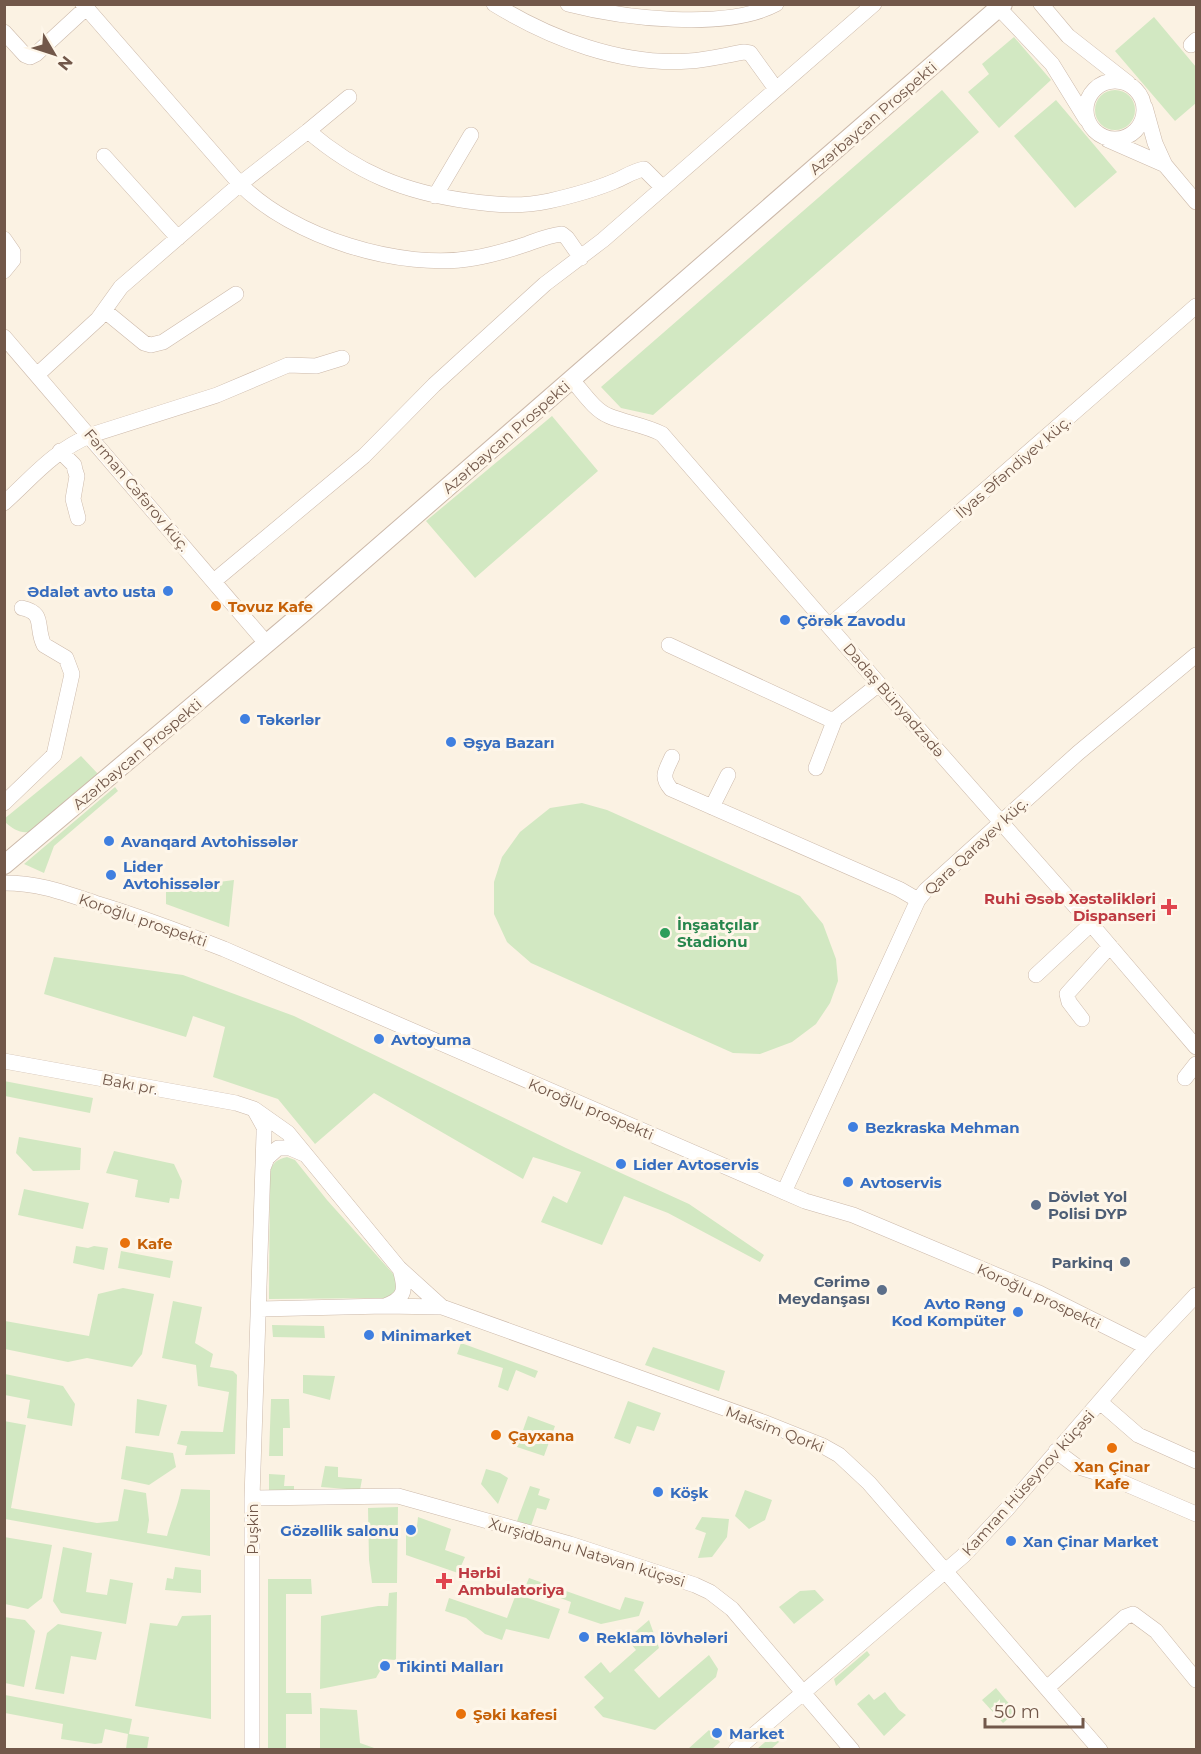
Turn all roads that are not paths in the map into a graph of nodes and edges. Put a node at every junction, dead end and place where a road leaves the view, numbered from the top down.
1 (494, 4) edge
2 (568, 4) edge
3 (776, 4) edge
4 (874, 4) edge
5 (1041, 4) edge
6 (85, 6) edge
7 (999, 6) edge
8 (4, 32) edge
9 (1132, 87) junction
10 (776, 89) junction
11 (349, 97) dead end
12 (1143, 104) junction
13 (308, 131) junction
14 (1096, 131) junction
15 (471, 135) dead end
16 (104, 156) dead end
17 (1165, 165) junction
18 (240, 184) junction
19 (662, 187) junction
20 (435, 196) junction
21 (1197, 202) edge
22 (178, 238) junction
23 (4, 239) edge
24 (581, 258) junction
25 (4, 271) edge
26 (236, 294) dead end
27 (1197, 306) edge
28 (105, 311) junction
29 (4, 337) edge
30 (342, 358) dead end
31 (38, 374) junction
32 (572, 380) junction
33 (91, 435) junction
34 (60, 451) junction
35 (4, 503) edge
36 (78, 518) dead end
37 (214, 581) junction
38 (22, 608) dead end
39 (829, 626) junction
40 (267, 644) junction
41 (669, 645) dead end
42 (1197, 655) edge
43 (879, 684) junction
44 (835, 719) junction
45 (672, 757) dead end
46 (816, 768) dead end
47 (728, 775) dead end
48 (4, 803) edge
49 (712, 807) junction
50 (1002, 822) junction
51 (5, 864) edge
52 (4, 883) edge
53 (29, 883) junction
54 (918, 900) junction
55 (1091, 924) junction
56 (1110, 946) junction
57 (1036, 975) dead end
58 (1082, 1019) dead end
59 (1197, 1047) edge
60 (4, 1061) edge
61 (1197, 1064) edge
62 (1185, 1078) dead end
63 (254, 1109) junction
64 (307, 1155) junction
65 (262, 1171) junction
66 (783, 1192) junction
67 (399, 1268) junction
68 (1197, 1295) edge
69 (385, 1306) junction
70 (442, 1308) junction
71 (260, 1309) junction
72 (1147, 1347) junction
73 (1100, 1402) junction
74 (1056, 1452) junction
75 (1197, 1461) edge
76 (252, 1497) junction
77 (1197, 1514) edge
78 (945, 1572) junction
79 (1197, 1680) edge
80 (1047, 1688) junction
81 (803, 1693) junction
82 (252, 1749) edge
83 (736, 1749) edge
84 (852, 1749) edge
85 (1100, 1749) edge

1 - 10 street
2 - 3 street
4 - 10 street
5 - 9 street
6 - 8 street
6 - 18 street
7 - 14 street
7 - 32 street, Azərbaycan Prospekti
9 - 12 street
9 - 14 street
10 - 19 street
11 - 13 street
12 - 14 street
12 - 17 street
13 - 18 street
13 - 20 street
14 - 17 street
15 - 20 street
16 - 22 street
17 - 21 street
18 - 22 street
18 - 24 street
19 - 20 street
19 - 24 street
22 - 28 street
23 - 25 street
24 - 37 street
26 - 28 street
27 - 39 street, İlyas Əfəndiyev küç.
28 - 31 street
29 - 31 street, Fərman Cəfərov küç.
30 - 33 street
31 - 33 street, Fərman Cəfərov küç.
32 - 39 street, Dadaş Bünyadzadə
32 - 40 street, Azərbaycan Prospekti
33 - 34 street
33 - 37 street, Fərman Cəfərov küç.
34 - 35 street
34 - 36 street
37 - 40 street, Fərman Cəfərov küç.
38 - 48 street
39 - 43 street, Dadaş Bünyadzadə
40 - 51 street, Azərbaycan Prospekti
41 - 44 street
42 - 50 street, Qara Qarayev küç.
43 - 44 street
43 - 50 street, Dadaş Bünyadzadə
44 - 46 street
45 - 49 street
47 - 49 street
49 - 54 street
50 - 54 street, Qara Qarayev küç.
50 - 55 street, Dadaş Bünyadzadə
51 - 53 street
52 - 53 street
53 - 66 street, Koroğlu prospekti
54 - 66 street, Qara Qarayev küç.
55 - 56 street, Dadaş Bünyadzadə
55 - 57 street
56 - 58 street
56 - 59 street, Dadaş Bünyadzadə
60 - 63 street, Bakı pr.
61 - 62 street
63 - 64 street, Bakı pr.
63 - 65 street, Puşkin
64 - 65 street
64 - 67 street, Bakı pr.
65 - 71 street, Puşkin
66 - 72 street, Koroğlu prospekti
67 - 69 street
67 - 70 street, Bakı pr.
68 - 72 street, Kamran Hüseynov küçəsi
69 - 70 street
69 - 71 street
70 - 78 street, Maksim Qorki
71 - 76 street, Puşkin
72 - 73 street, Kamran Hüseynov küçəsi
73 - 74 street, Kamran Hüseynov küçəsi
73 - 75 street
74 - 77 street
74 - 78 street, Kamran Hüseynov küçəsi
76 - 81 street, Xurşidbanu Natəvan küçəsi
76 - 82 street, Puşkin
78 - 80 street, Maksim Qorki
78 - 81 street, Kamran Hüseynov küçəsi
79 - 80 street
80 - 85 street, Maksim Qorki
81 - 83 street, Kamran Hüseynov küçəsi
81 - 84 street, Xurşidbanu Natəvan küçəsi

